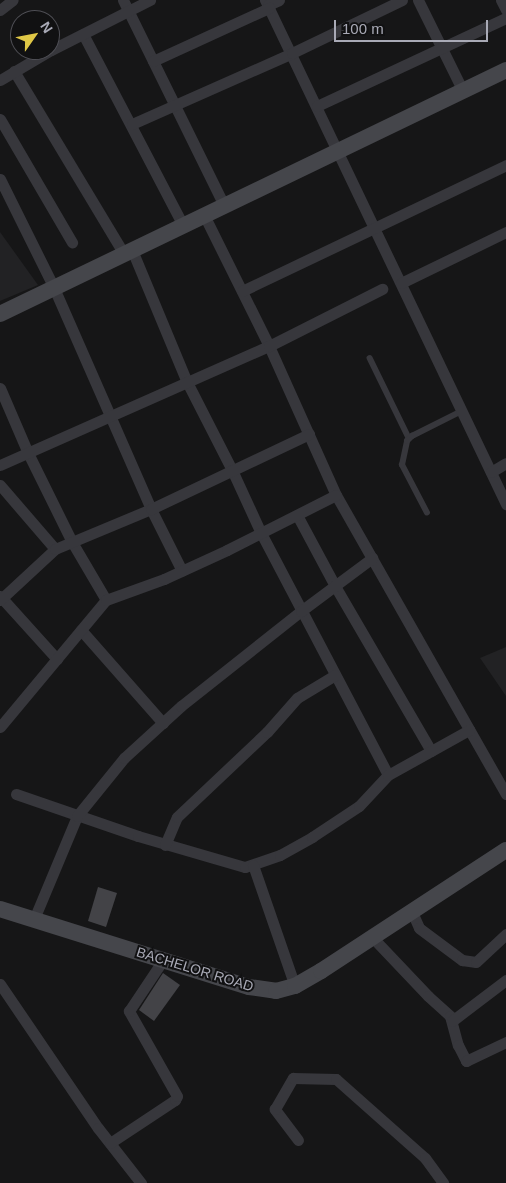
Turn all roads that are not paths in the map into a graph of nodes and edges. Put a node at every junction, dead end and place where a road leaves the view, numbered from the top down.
1 (13, 0) edge
2 (123, 0) edge
3 (150, 0) edge
4 (279, 0) edge
5 (402, 0) edge
6 (418, 0) edge
7 (501, 0) edge
8 (268, 4) edge
9 (0, 10) edge
10 (506, 10) edge
11 (128, 11) junction
12 (506, 18) edge
13 (83, 34) junction
14 (442, 48) junction
15 (292, 53) junction
16 (153, 61) junction
17 (506, 70) edge
18 (14, 71) junction
19 (0, 80) edge
20 (463, 91) junction
21 (175, 106) junction
22 (317, 106) junction
23 (0, 119) edge
24 (132, 124) junction
25 (338, 150) junction
26 (506, 166) edge
27 (0, 179) edge
28 (224, 205) junction
29 (204, 215) junction
30 (184, 225) junction
31 (375, 228) junction
32 (506, 232) edge
33 (72, 242) dead end
34 (128, 252) junction
35 (401, 283) junction
36 (54, 288) junction
37 (382, 289) dead end
38 (242, 291) junction
39 (0, 314) edge
40 (269, 346) junction
41 (370, 358) dead end
42 (187, 382) junction
43 (0, 388) edge
44 (462, 411) junction
45 (110, 416) junction
46 (309, 434) junction
47 (409, 438) junction
48 (28, 453) junction
49 (506, 463) edge
50 (0, 465) edge
51 (232, 470) junction
52 (491, 472) junction
53 (0, 485) edge
54 (336, 495) junction
55 (506, 504) edge
56 (151, 509) junction
57 (427, 512) dead end
58 (297, 515) junction
59 (261, 533) junction
60 (72, 542) junction
61 (56, 549) junction
62 (372, 558) junction
63 (182, 571) junction
64 (335, 586) junction
65 (1, 598) edge
66 (106, 600) junction
67 (301, 611) junction
68 (81, 630) junction
69 (57, 659) junction
70 (335, 675) junction
71 (163, 723) junction
72 (0, 727) edge
73 (469, 730) junction
74 (432, 751) junction
75 (388, 775) junction
76 (16, 794) dead end
77 (506, 794) edge
78 (77, 816) junction
79 (165, 845) junction
80 (506, 850) edge
81 (253, 865) junction
82 (0, 909) edge
83 (412, 912) junction
84 (34, 919) junction
85 (506, 934) edge
86 (373, 938) junction
87 (163, 960) junction
88 (506, 980) edge
89 (0, 984) edge
90 (295, 986) junction
91 (452, 1021) junction
92 (506, 1042) edge
93 (298, 1140) dead end
94 (110, 1143) junction
95 (141, 1183) edge
96 (443, 1183) edge

1 - 9 street
2 - 11 street
3 - 11 street
4 - 8 street
5 - 15 street
6 - 14 street
7 - 10 street
8 - 15 street
8 - 16 street
11 - 13 street
11 - 16 street
12 - 14 street
13 - 18 street
13 - 24 street
14 - 20 street
14 - 22 street
15 - 21 street
15 - 22 street
16 - 21 street
17 - 20 main road
18 - 19 street
18 - 34 street
20 - 25 main road
21 - 24 street
21 - 28 street
22 - 25 street
23 - 33 street
24 - 30 street
25 - 28 main road
25 - 31 street
26 - 31 street
27 - 36 street
28 - 29 main road
29 - 30 main road
29 - 38 street
30 - 34 main road
31 - 35 street
31 - 38 street
32 - 35 street
34 - 36 main road
34 - 42 street
35 - 44 street
36 - 39 main road
36 - 45 street
37 - 40 street
38 - 40 street
40 - 42 street
40 - 46 street
41 - 47 lane
42 - 45 street
42 - 51 street
43 - 48 street
44 - 47 lane
44 - 52 street
45 - 48 street
45 - 56 street
46 - 51 street
46 - 54 street
47 - 57 lane
48 - 50 street
48 - 60 street
49 - 52 street
51 - 56 street
51 - 59 street
52 - 55 street
53 - 61 street
54 - 58 street
54 - 62 street
56 - 60 street
56 - 63 street
58 - 59 street
58 - 64 street
59 - 63 street
59 - 67 street
60 - 61 street
60 - 66 street
61 - 65 street
62 - 64 street
62 - 73 street
63 - 66 street
64 - 67 street
64 - 74 street
65 - 69 street
66 - 68 street
67 - 70 street
67 - 71 street
68 - 69 street
68 - 71 street
69 - 72 street
70 - 75 street
70 - 79 street
71 - 78 street
73 - 74 street
73 - 77 street
74 - 75 street
75 - 81 street
76 - 78 street
78 - 79 street
78 - 84 street
79 - 81 street
80 - 83 main road, BACHELOR ROAD
81 - 90 street
82 - 84 main road, BACHELOR ROAD
83 - 85 street
83 - 86 main road, BACHELOR ROAD
84 - 87 main road, BACHELOR ROAD
86 - 90 main road, BACHELOR ROAD
86 - 91 street
87 - 90 main road, BACHELOR ROAD
87 - 94 street
88 - 91 street
89 - 94 street
91 - 92 street
93 - 96 street
94 - 95 street

